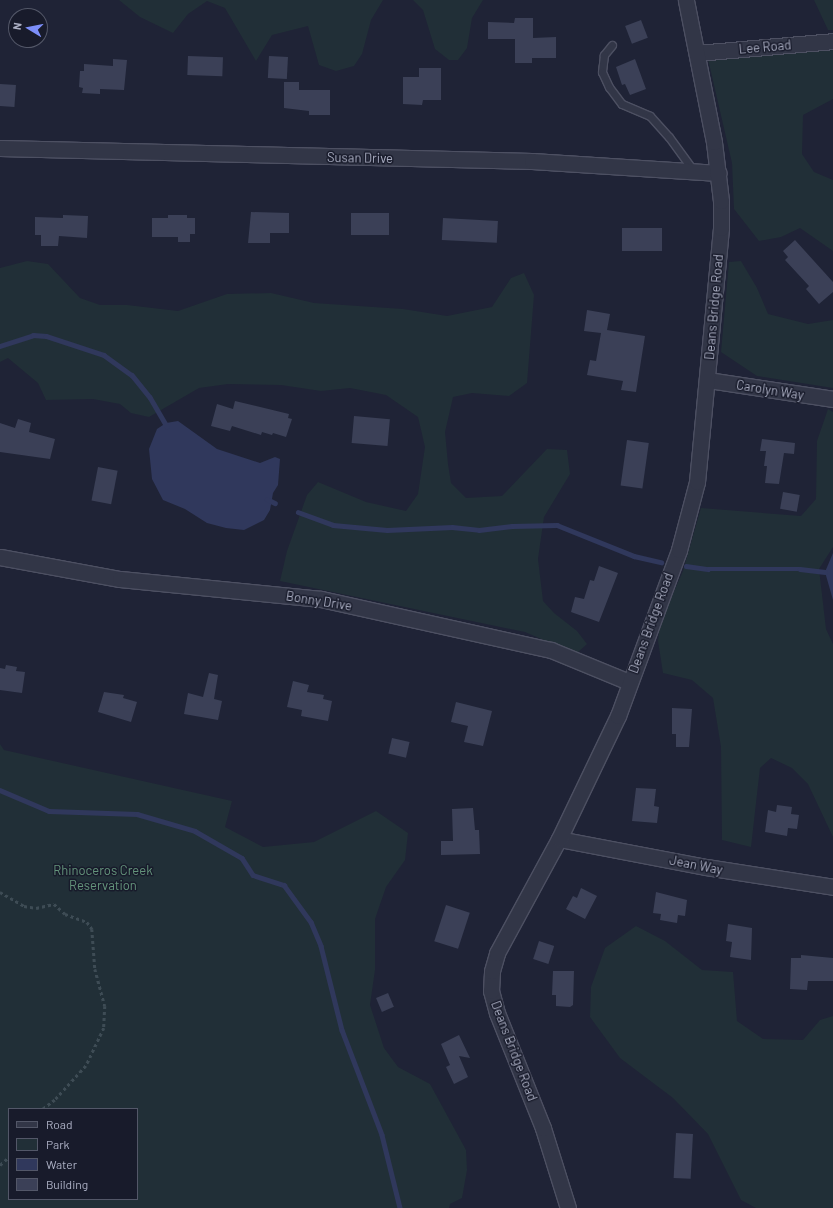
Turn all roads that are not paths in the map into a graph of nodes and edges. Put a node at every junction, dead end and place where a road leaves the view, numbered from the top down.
1 (686, 0) edge
2 (833, 41) edge
3 (612, 45) dead end
4 (697, 53) junction
5 (0, 148) edge
6 (694, 172) junction
7 (719, 173) junction
8 (708, 380) junction
9 (833, 399) edge
10 (0, 557) edge
11 (629, 682) junction
12 (559, 839) junction
13 (833, 888) edge
14 (568, 1208) edge

1 - 4 street, Deans Bridge Road
2 - 4 street, Lee Road
3 - 6 lane
4 - 7 street, Deans Bridge Road
5 - 6 street, Susan Drive
6 - 7 street, Susan Drive
7 - 8 street, Deans Bridge Road
8 - 9 street, Carolyn Way
8 - 11 street, Deans Bridge Road
10 - 11 street, Bonny Drive
11 - 12 street, Deans Bridge Road
12 - 13 street, Jean Way
12 - 14 street, Deans Bridge Road

